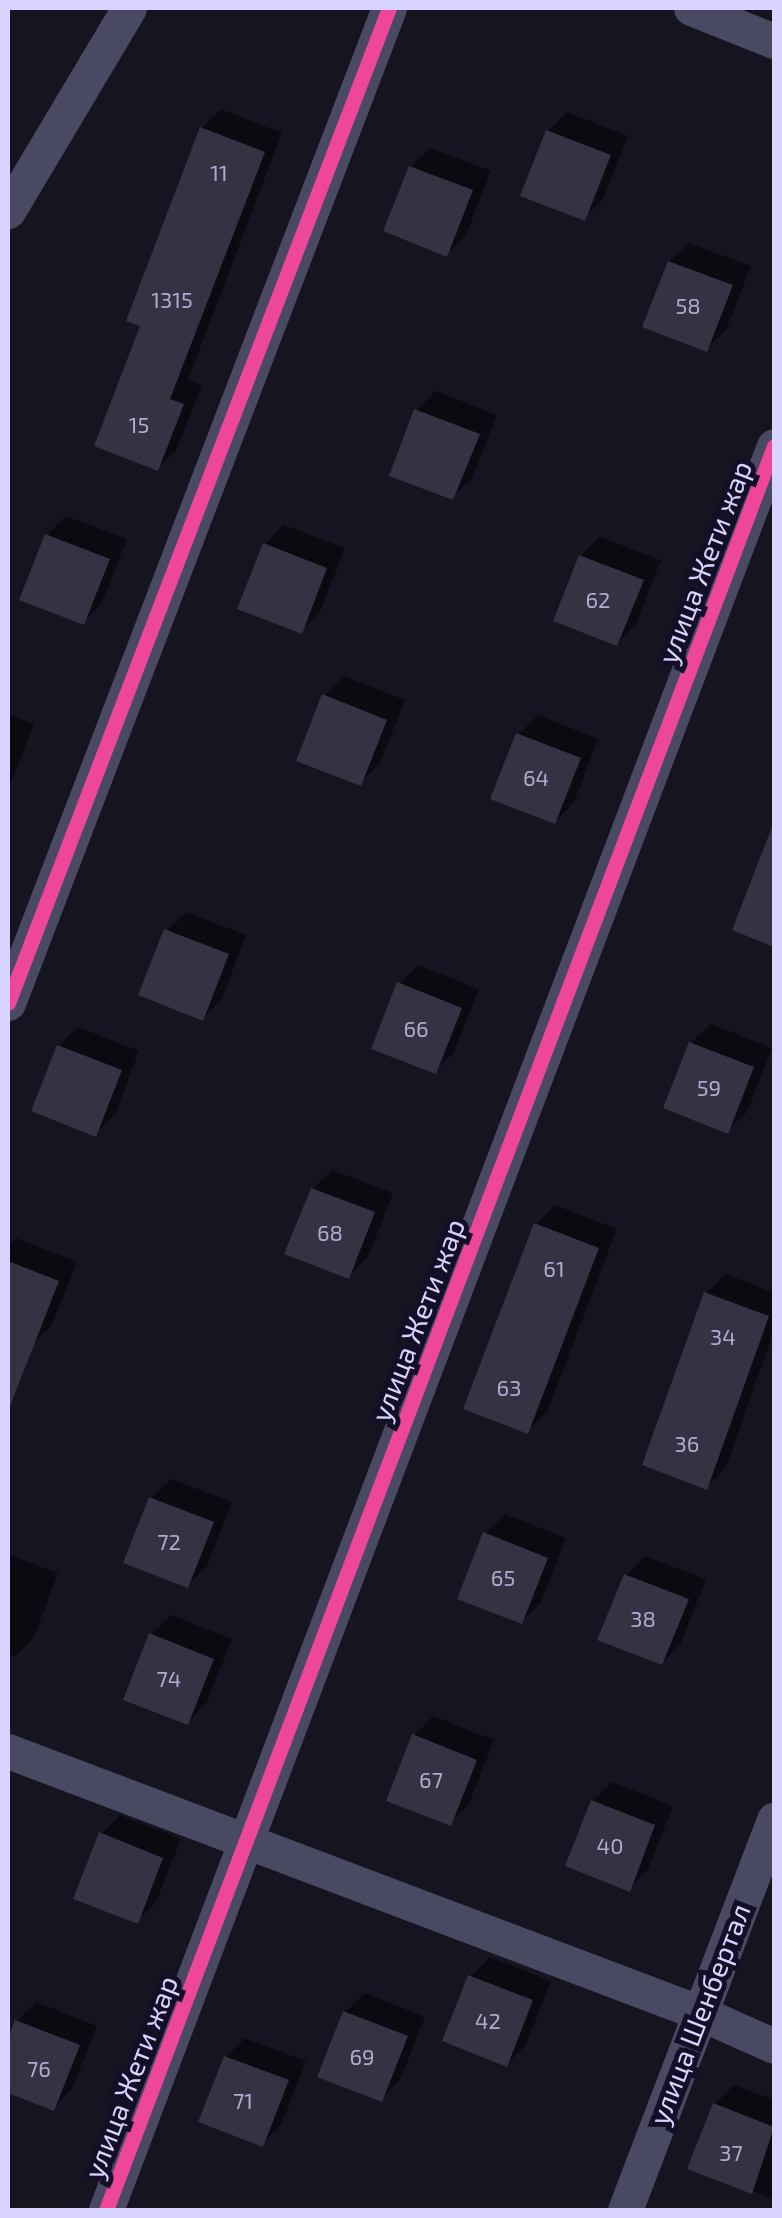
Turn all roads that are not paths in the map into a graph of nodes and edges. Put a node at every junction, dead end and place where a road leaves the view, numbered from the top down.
1 (129, 8) edge
2 (389, 8) edge
3 (691, 8) edge
4 (774, 41) edge
5 (8, 211) edge
6 (774, 446) edge
7 (8, 1004) edge
8 (8, 1750) edge
9 (774, 1818) edge
10 (247, 1840) junction
11 (698, 2012) junction
12 (774, 2046) edge
13 (106, 2210) edge
14 (625, 2210) edge

1 - 5 street
2 - 7 street
3 - 4 street
6 - 10 street, улица Жети жар
8 - 10 street
9 - 11 street, улица Шенбертал
10 - 11 street
10 - 13 street, улица Жети жар
11 - 12 street
11 - 14 street, улица Шенбертал

